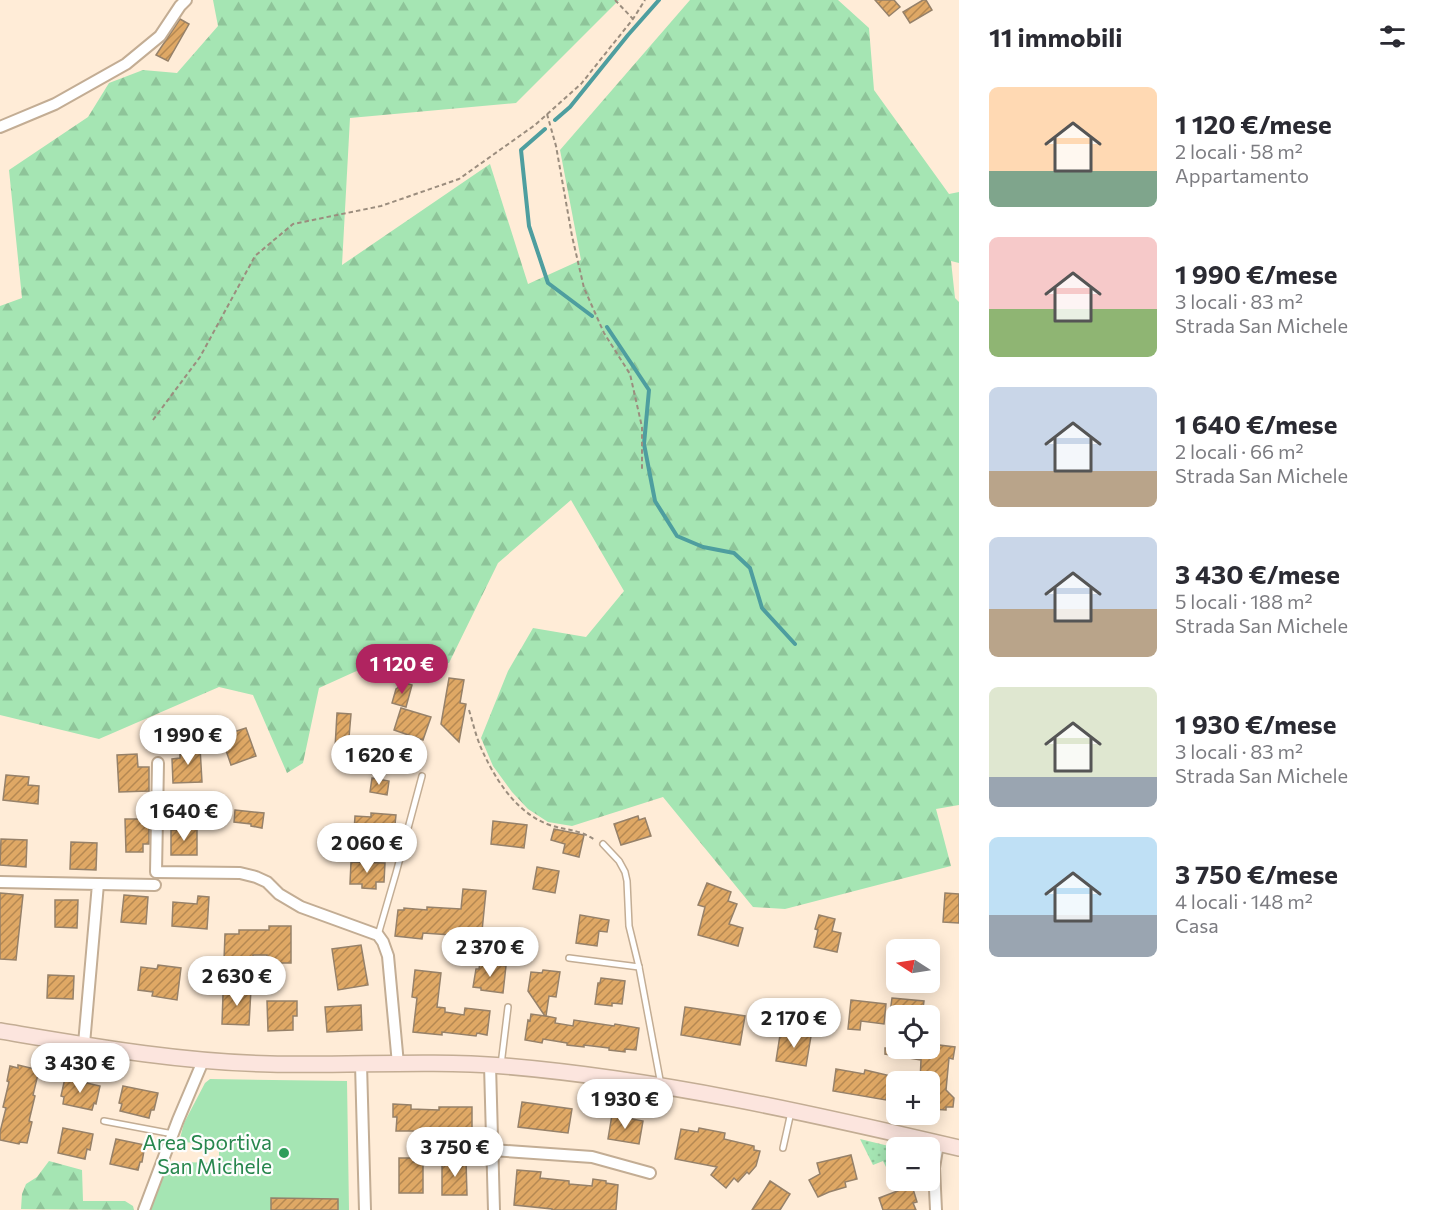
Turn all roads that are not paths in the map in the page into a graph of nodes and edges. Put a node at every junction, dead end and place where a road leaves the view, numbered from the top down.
1 (186, 0) edge
2 (0, 127) edge
3 (158, 763) dead end
4 (422, 776) dead end
5 (603, 844) road end
6 (0, 882) edge
7 (98, 884) junction
8 (155, 885) dead end
9 (378, 935) junction
10 (569, 958) dead end
11 (639, 967) junction
12 (508, 1007) dead end
13 (0, 1031) edge
14 (84, 1044) junction
15 (203, 1061) junction
16 (362, 1064) junction
17 (398, 1064) junction
18 (495, 1066) junction
19 (661, 1087) junction
20 (791, 1110) junction
21 (104, 1121) dead end
22 (172, 1134) junction
23 (913, 1137) edge
24 (940, 1143) edge
25 (783, 1148) dead end
26 (959, 1148) edge
27 (492, 1150) junction
28 (650, 1173) dead end
29 (935, 1191) edge
30 (144, 1210) edge
31 (365, 1210) edge
32 (494, 1210) edge
33 (936, 1210) edge

1 - 2 street
3 - 9 street
4 - 9 lane
5 - 11 lane
6 - 7 street
7 - 8 street
7 - 14 street
9 - 17 street
10 - 11 lane
11 - 19 lane
12 - 18 lane
13 - 14 street
14 - 15 street
15 - 16 street
15 - 22 street
16 - 17 street
16 - 31 street
17 - 18 street
18 - 19 street
18 - 27 street
19 - 20 street
20 - 23 street
20 - 25 lane
21 - 22 lane
22 - 30 street
24 - 26 street
27 - 28 street
27 - 32 street
29 - 33 street

